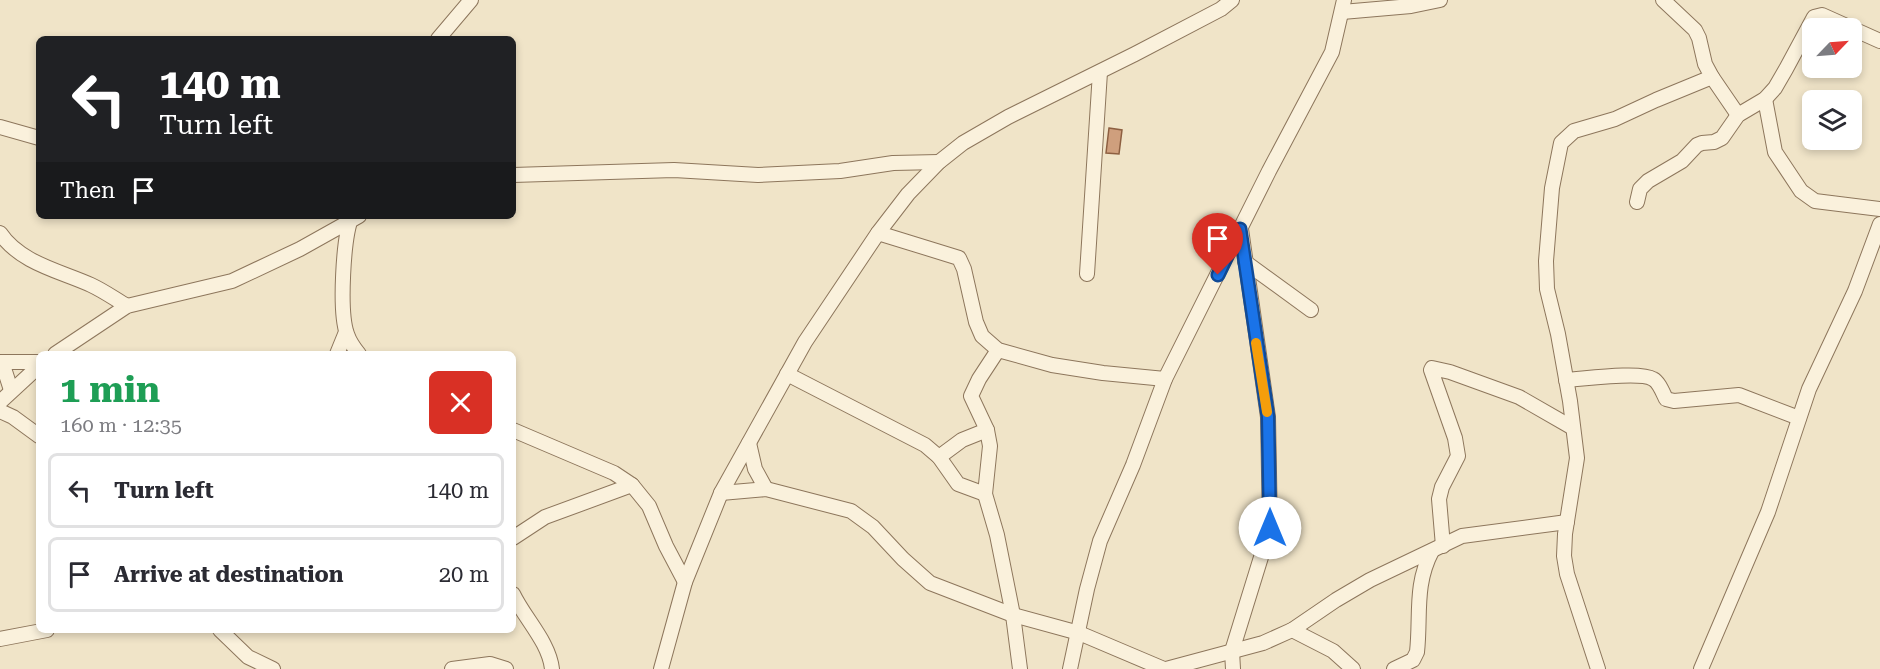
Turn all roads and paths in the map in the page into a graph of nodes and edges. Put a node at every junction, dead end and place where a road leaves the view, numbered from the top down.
1 (471, 0) edge
2 (1232, 0) edge
3 (1440, 0) edge
4 (1663, 0) edge
5 (1343, 6) edge
6 (441, 36) edge
7 (1880, 40) edge
8 (1100, 72) junction
9 (1712, 77) junction
10 (1765, 99) junction
11 (1738, 115) junction
12 (0, 127) edge
13 (36, 137) edge
14 (939, 162) junction
15 (516, 175) edge
16 (1637, 202) dead end
17 (1880, 209) edge
18 (352, 219) edge
19 (354, 219) edge
20 (1880, 224) edge
21 (1240, 229) junction
22 (0, 233) edge
23 (878, 233) junction
24 (1245, 262) junction
25 (1087, 274) dead end
26 (127, 306) junction
27 (1311, 310) dead end
28 (346, 332) junction
29 (998, 350) junction
30 (60, 351) edge
31 (338, 351) edge
32 (356, 351) edge
33 (1, 362) edge
34 (36, 364) edge
35 (36, 367) edge
36 (787, 374) junction
37 (1165, 379) junction
38 (1566, 380) junction
39 (11, 390) junction
40 (0, 402) edge
41 (0, 411) edge
42 (1799, 418) junction
43 (1573, 428) junction
44 (987, 430) junction
45 (516, 431) edge
46 (36, 434) edge
47 (749, 442) junction
48 (939, 457) junction
49 (632, 486) junction
50 (766, 489) junction
51 (721, 493) junction
52 (985, 494) junction
53 (1567, 522) junction
54 (516, 536) edge
55 (1438, 548) junction
56 (685, 582) junction
57 (516, 600) edge
58 (1013, 615) junction
59 (1292, 630) junction
60 (36, 632) edge
61 (223, 633) edge
62 (238, 633) edge
63 (1079, 633) junction
64 (0, 639) edge
65 (237, 646) junction
66 (1232, 651) junction
67 (273, 669) edge
68 (452, 669) edge
69 (506, 669) edge
70 (552, 669) edge
71 (661, 669) edge
72 (1020, 669) edge
73 (1070, 669) edge
74 (1165, 669) edge
75 (1233, 669) edge
76 (1353, 669) edge
77 (1394, 669) edge
78 (1598, 669) edge
79 (1701, 669) edge

1 - 6 street
2 - 8 street
3 - 5 street
4 - 9 street
5 - 21 street
7 - 10 street
8 - 14 street
8 - 25 street
9 - 11 street
9 - 38 street
10 - 11 street
10 - 17 street
11 - 16 street
12 - 13 street
14 - 15 street
14 - 23 street
18 - 26 street
19 - 28 street
20 - 42 street
21 - 24 street
21 - 37 street
22 - 26 street
23 - 29 street
23 - 36 street
24 - 27 street
24 - 66 street
26 - 30 street
28 - 31 street
28 - 32 street
29 - 37 street
29 - 44 street
33 - 34 street
33 - 39 street
35 - 39 street
36 - 47 street
36 - 48 street
37 - 63 street
38 - 42 street
38 - 43 street
39 - 40 street
41 - 46 street
42 - 79 street
43 - 53 street
43 - 55 street
44 - 48 street
44 - 52 street
45 - 49 street
47 - 50 street
47 - 51 street
48 - 52 street
49 - 54 street
49 - 56 street
50 - 51 street
50 - 58 street
51 - 56 street
52 - 58 street
53 - 55 street
53 - 78 street
55 - 59 street
55 - 77 street
56 - 71 street
57 - 70 street
58 - 63 street
58 - 72 street
59 - 66 street
59 - 76 street
60 - 64 street
61 - 65 street
62 - 65 street
63 - 73 street
63 - 74 street
65 - 67 street
66 - 74 street
66 - 75 street
68 - 69 street

